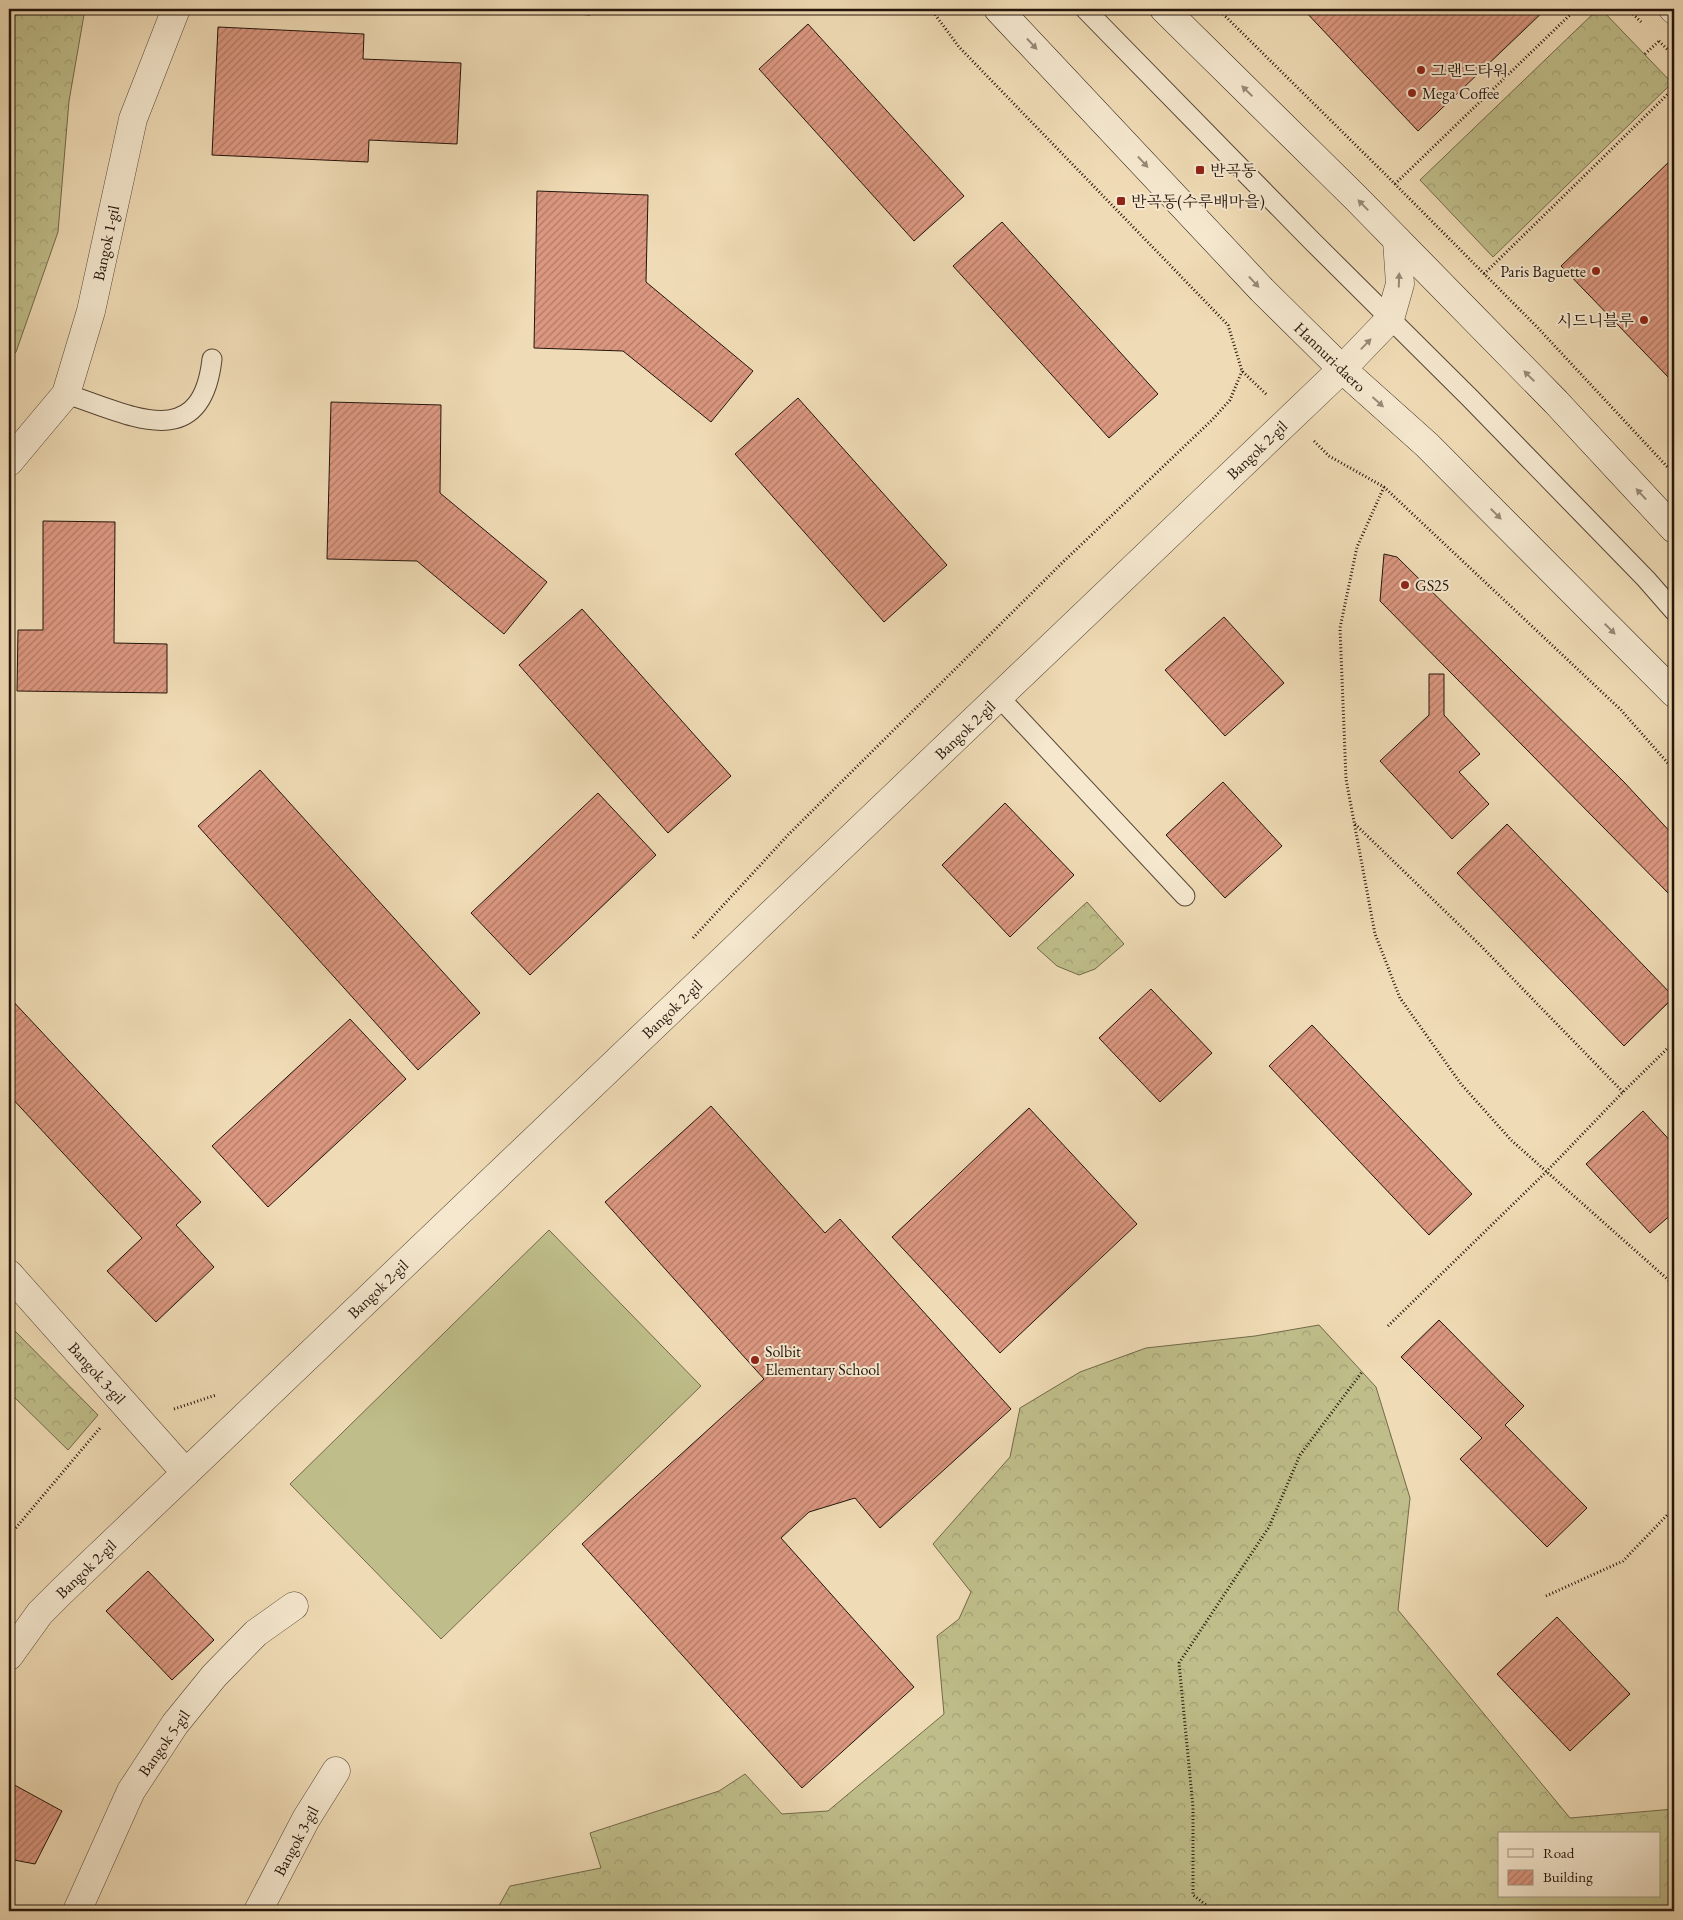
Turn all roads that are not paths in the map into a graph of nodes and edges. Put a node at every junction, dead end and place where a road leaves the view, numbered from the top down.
1 (176, 9) edge
2 (998, 9) edge
3 (1085, 9) edge
4 (1164, 9) edge
5 (1397, 240) junction
6 (1390, 320) junction
7 (212, 358) dead end
8 (1342, 369) junction
9 (66, 394) junction
10 (9, 462) edge
11 (1674, 529) edge
12 (1674, 611) edge
13 (1674, 693) edge
14 (1000, 697) junction
15 (1185, 896) dead end
16 (9, 1274) edge
17 (186, 1473) junction
18 (294, 1606) dead end
19 (9, 1656) edge
20 (336, 1771) dead end
21 (77, 1911) edge
22 (258, 1911) edge

1 - 9 street, Bangok 1-gil
2 -> 8 street, Hannuri-daero
3 - 6 lane
5 -> 4 street
6 -> 5 street
11 -> 5 street
8 -> 6 street, Bangok 2-gil
6 - 12 lane
7 - 9 lane
8 -> 13 street, Hannuri-daero
8 - 14 street, Bangok 2-gil
9 - 10 street, Bangok 1-gil
14 - 15 lane
14 - 17 street, Bangok 2-gil
16 - 17 street, Bangok 3-gil
17 - 19 street, Bangok 2-gil
18 - 21 street, Bangok 5-gil
20 - 22 street, Bangok 3-gil

